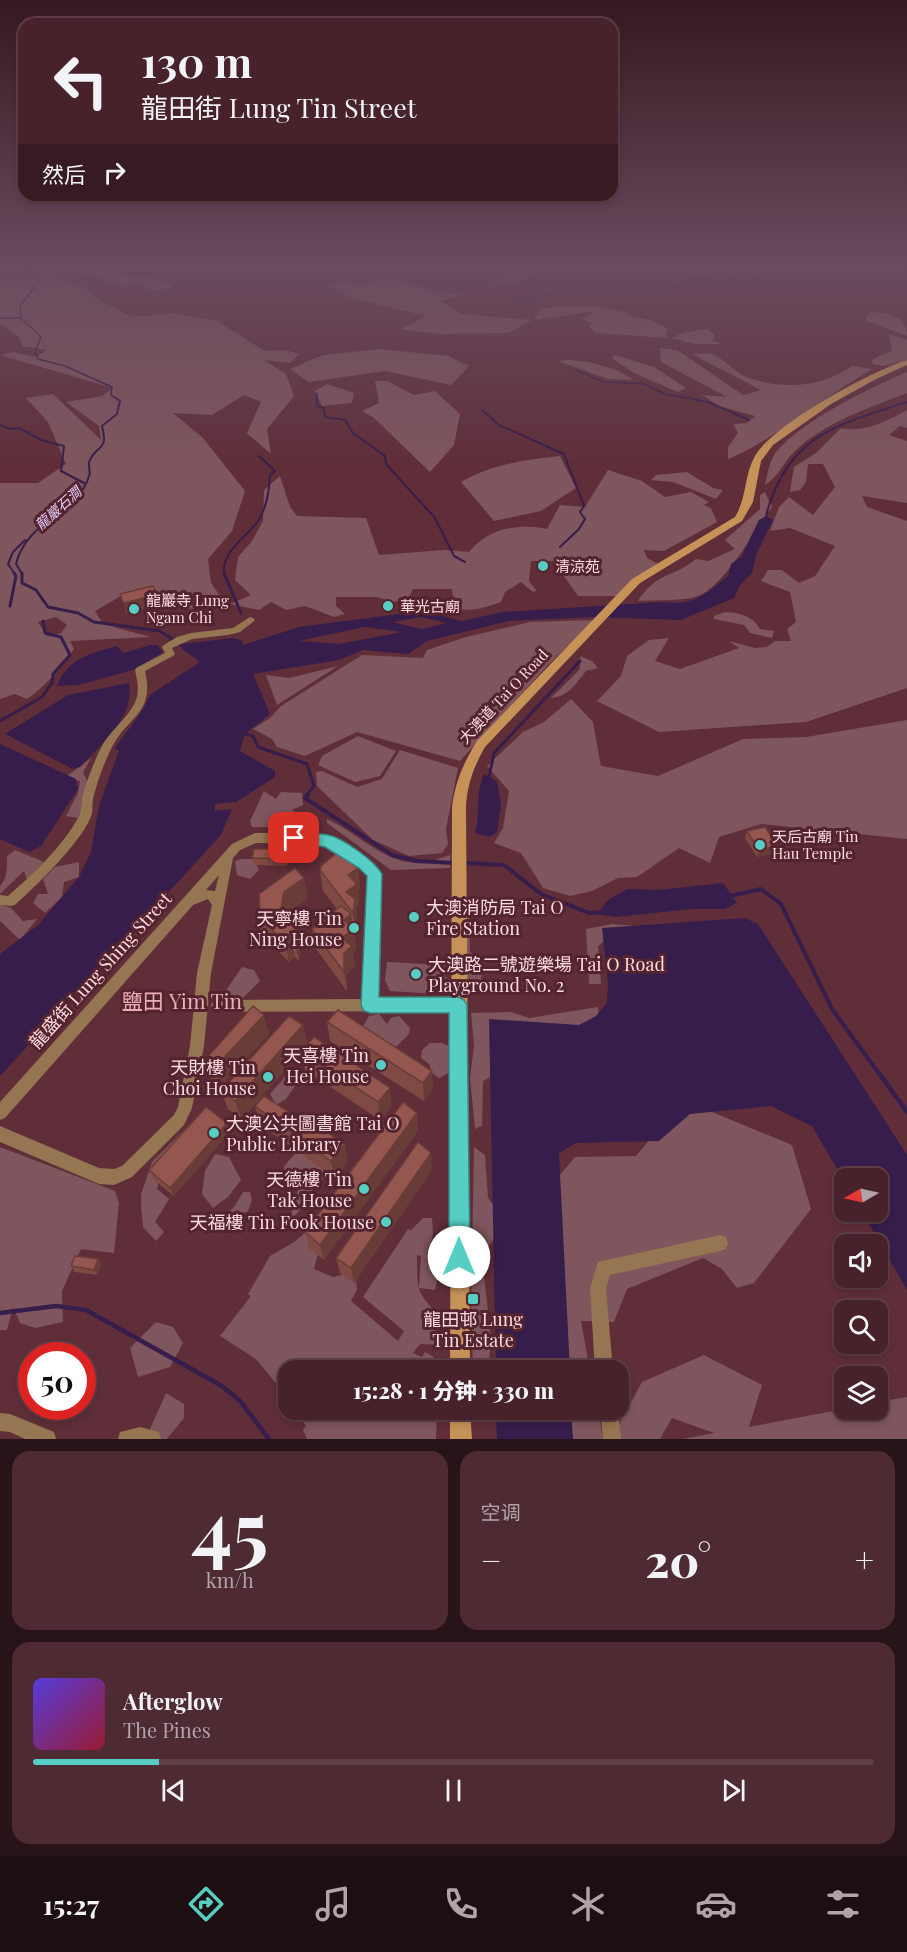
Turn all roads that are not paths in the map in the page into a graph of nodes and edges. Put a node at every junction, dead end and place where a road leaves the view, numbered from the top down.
1 (907, 362) edge
2 (250, 620) dead end
3 (230, 855) junction
4 (0, 900) edge
5 (186, 904) junction
6 (218, 904) junction
7 (370, 1005) junction
8 (458, 1005) junction
9 (218, 1006) dead end
10 (0, 1113) edge
11 (0, 1134) edge
12 (720, 1243) dead end
13 (460, 1360) edge
14 (603, 1360) edge
15 (460, 1420) edge
16 (610, 1420) edge
17 (0, 1422) edge
18 (47, 1439) edge
19 (127, 1439) edge
20 (152, 1439) edge
21 (460, 1439) edge
22 (612, 1439) edge

1 - 8 main road, 大澳道 Tai O Road
2 - 4 street
3 - 5 street, 龍盛街 Lung Shing Street
3 - 6 street
3 - 7 street, 龍盛街 Lung Shing Street
5 - 6 street
5 - 10 street, 龍盛街 Lung Shing Street
6 - 11 street
7 - 8 street
7 - 9 street
8 - 13 main road, 大澳道 Tai O Road
12 - 14 street
15 - 21 main road
16 - 22 street
17 - 18 street
19 - 20 street

